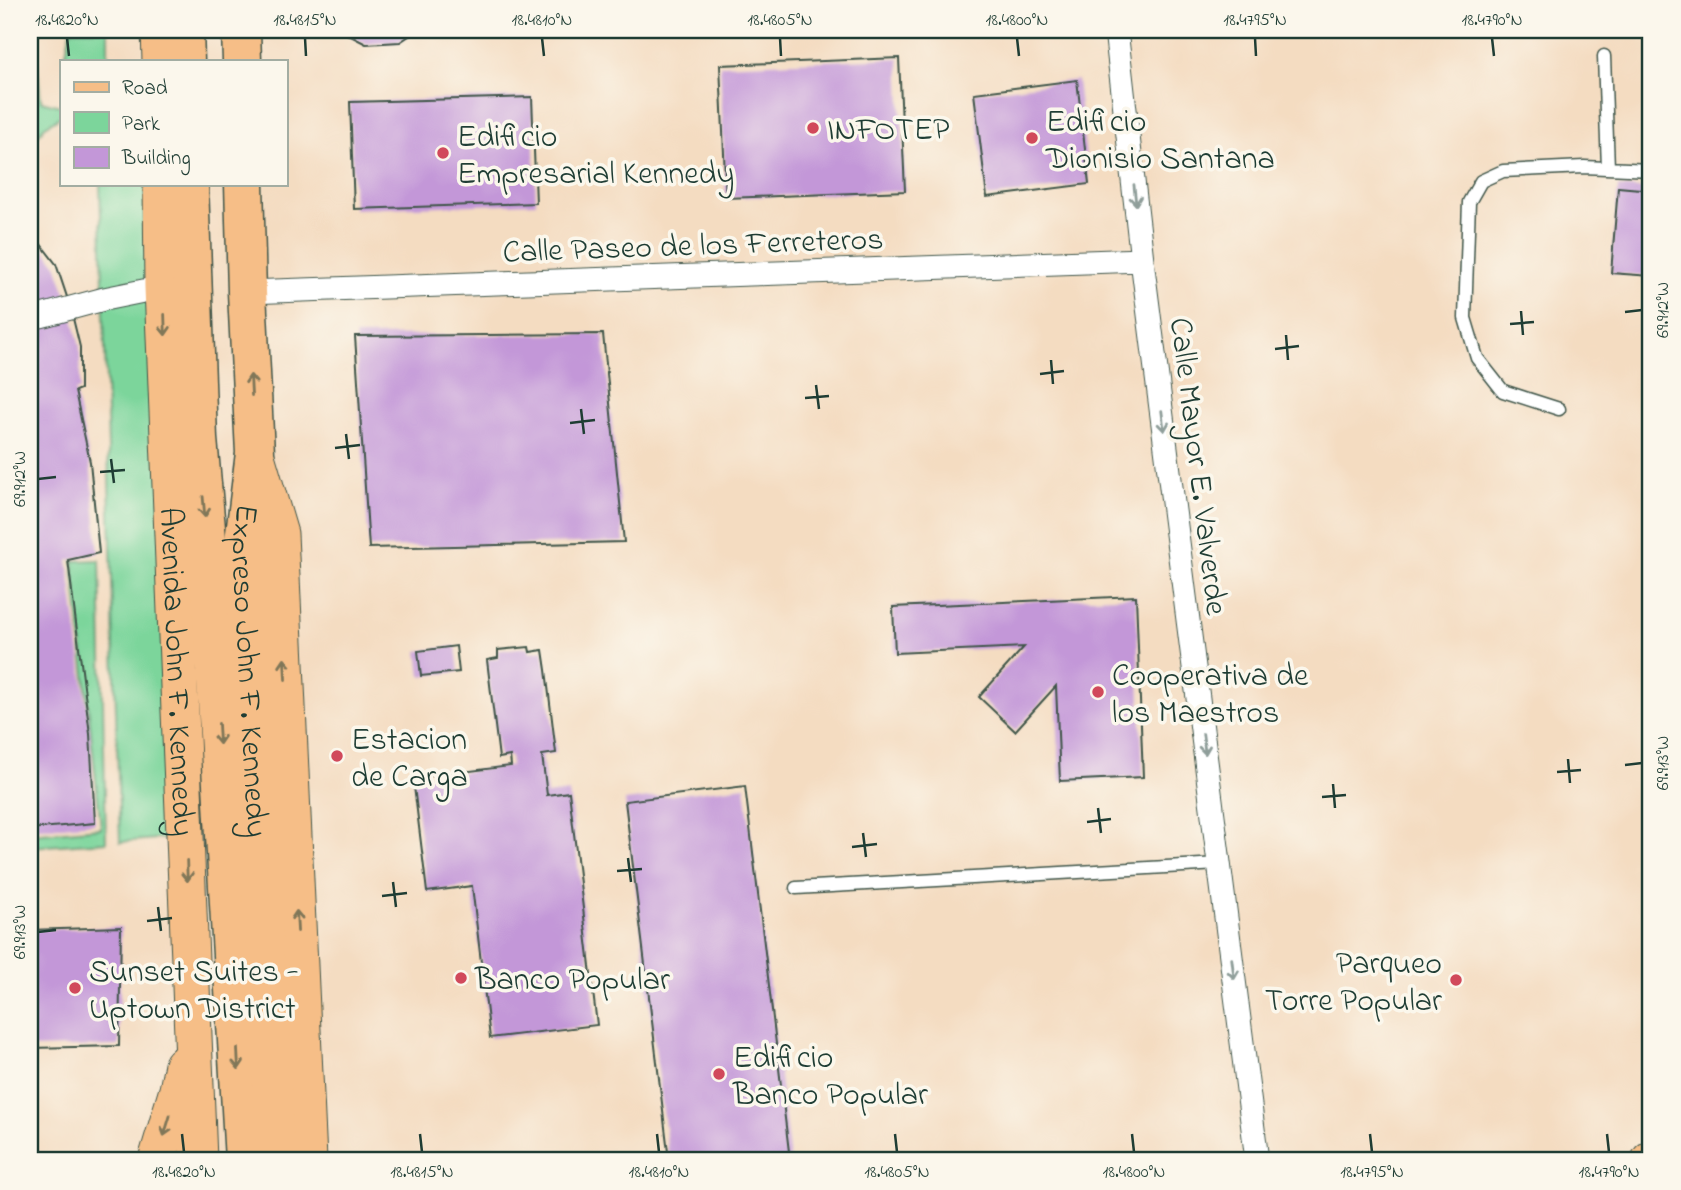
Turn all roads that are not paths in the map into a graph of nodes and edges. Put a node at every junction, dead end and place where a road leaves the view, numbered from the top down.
1 (160, 30) edge
2 (184, 30) edge
3 (242, 30) edge
4 (1116, 30) edge
5 (1604, 55) dead end
6 (161, 60) edge
7 (185, 60) edge
8 (242, 60) edge
9 (1608, 168) junction
10 (1651, 170) edge
11 (162, 186) edge
12 (189, 186) edge
13 (244, 186) edge
14 (1142, 260) junction
15 (163, 287) junction
16 (247, 292) junction
17 (41, 316) dead end
18 (1559, 409) dead end
19 (255, 453) junction
20 (1219, 864) junction
21 (796, 888) dead end
22 (301, 1006) junction
23 (193, 1012) junction
24 (156, 1160) edge
25 (198, 1160) edge
26 (243, 1160) edge
27 (276, 1160) edge
28 (308, 1160) edge
29 (333, 1160) edge
30 (1257, 1160) edge

1 - 6 main road
2 - 7 highway
3 - 8 highway
4 -> 14 street, Calle Mayor E. Valverde
5 - 9 lane
9 - 10 lane
9 - 18 lane
11 - 15 main road, Avenida John F. Kennedy
12 -> 26 highway, Expreso John F. Kennedy
13 - 16 highway, Expreso John F. Kennedy
14 - 16 street, Calle Paseo de los Ferreteros
14 -> 20 street, Calle Mayor E. Valverde
15 - 17 street
15 -> 23 main road, Avenida John F. Kennedy
19 -> 16 highway, Expreso John F. Kennedy
22 -> 19 main road
19 - 27 highway, Expreso John F. Kennedy
20 - 21 lane
20 -> 30 street, Calle Mayor E. Valverde
22 - 28 main road
22 - 29 main road
23 -> 24 main road
23 - 25 main road, Avenida John F. Kennedy

